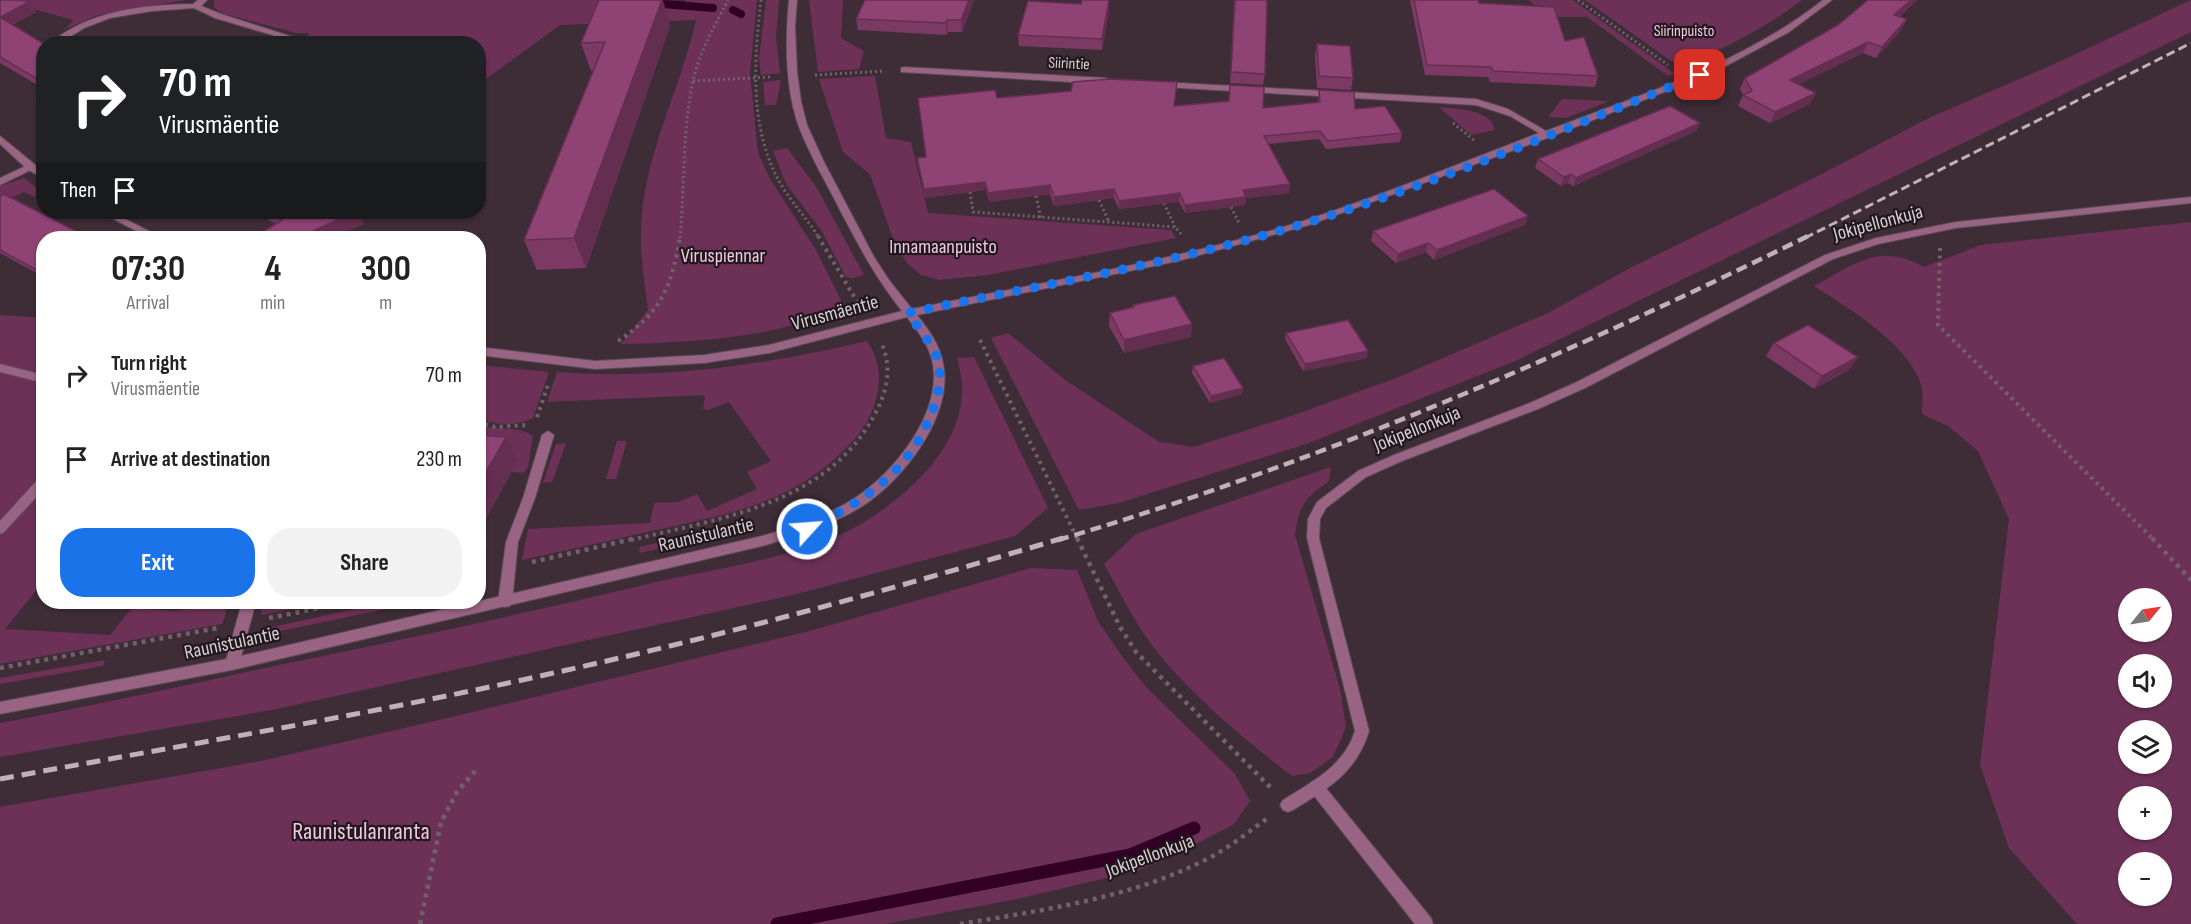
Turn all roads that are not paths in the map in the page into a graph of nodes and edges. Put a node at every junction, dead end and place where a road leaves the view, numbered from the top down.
1 (203, 0) edge
2 (792, 0) edge
3 (1828, 0) edge
4 (195, 6) junction
5 (65, 36) edge
6 (285, 36) edge
7 (904, 70) road end
8 (1111, 82) edge
9 (1154, 84) edge
10 (1547, 135) junction
11 (0, 139) edge
12 (30, 167) junction
13 (36, 171) edge
14 (0, 182) edge
15 (2191, 200) edge
16 (119, 219) edge
17 (143, 231) edge
18 (908, 313) junction
19 (486, 352) edge
20 (0, 368) edge
21 (36, 377) edge
22 (548, 435) dead end
23 (36, 489) edge
24 (0, 529) edge
25 (505, 602) junction
26 (486, 606) edge
27 (247, 609) edge
28 (474, 609) edge
29 (232, 664) junction
30 (0, 708) edge
31 (1316, 787) junction
32 (1288, 805) road end
33 (1425, 924) edge

1 - 4 street
2 - 18 street, Raunistulantie
3 - 10 street, Virusmäentie
4 - 5 street
4 - 6 street
7 - 8 street, Siirintie
9 - 10 street
10 - 18 street, Virusmäentie
11 - 12 street
12 - 13 street
12 - 14 street
15 - 31 street, Jokipellonkuja
16 - 17 street
18 - 19 street, Virusmäentie
18 - 25 street, Raunistulantie
20 - 21 street
22 - 25 street
23 - 24 street
25 - 26 street, Raunistulantie
27 - 29 street
28 - 29 street, Raunistulantie
29 - 30 street, Raunistulantie
31 - 32 street, Jokipellonkuja
31 - 33 street

